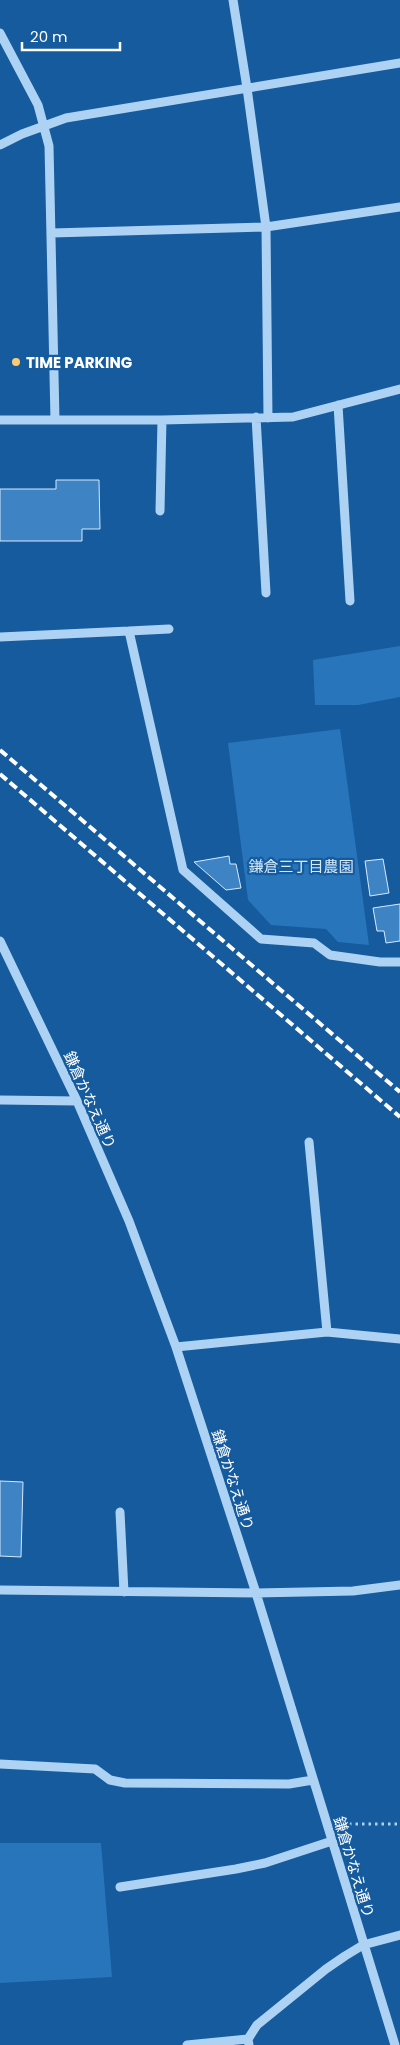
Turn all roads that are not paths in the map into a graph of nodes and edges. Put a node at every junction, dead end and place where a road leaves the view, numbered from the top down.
1 (233, 0) edge
2 (0, 33) edge
3 (400, 64) edge
4 (247, 88) junction
5 (45, 125) junction
6 (0, 145) edge
7 (400, 207) edge
8 (266, 227) junction
9 (52, 233) junction
10 (400, 389) edge
11 (338, 405) junction
12 (256, 417) junction
13 (268, 418) junction
14 (0, 420) edge
15 (55, 420) junction
16 (162, 420) junction
17 (160, 511) dead end
18 (266, 593) dead end
19 (350, 601) dead end
20 (169, 629) dead end
21 (129, 631) junction
22 (0, 637) edge
23 (0, 940) edge
24 (400, 962) edge
25 (0, 1100) edge
26 (77, 1101) junction
27 (309, 1142) dead end
28 (327, 1332) junction
29 (400, 1338) edge
30 (176, 1347) junction
31 (120, 1512) dead end
32 (400, 1585) edge
33 (0, 1590) edge
34 (124, 1592) junction
35 (256, 1593) junction
36 (0, 1764) edge
37 (313, 1780) junction
38 (332, 1841) junction
39 (120, 1886) dead end
40 (400, 1935) edge
41 (363, 1945) junction
42 (249, 2042) edge
43 (187, 2045) edge
44 (395, 2045) edge

1 - 4 street
2 - 5 street
3 - 4 street
4 - 5 street
4 - 8 street
5 - 6 street
5 - 9 street
7 - 8 street
8 - 9 street
8 - 13 street
9 - 15 street
10 - 11 street
11 - 13 street
11 - 19 street
12 - 13 street
12 - 16 street
12 - 18 street
14 - 15 street
15 - 16 street
16 - 17 street
20 - 21 street
21 - 22 street
21 - 24 street
23 - 26 street, 鎌倉かなえ通り
25 - 26 street
26 - 30 street, 鎌倉かなえ通り
27 - 28 street
28 - 29 street
28 - 30 street
30 - 35 street, 鎌倉かなえ通り
31 - 34 street
32 - 35 street
33 - 34 street
34 - 35 street
35 - 37 street, 鎌倉かなえ通り
36 - 37 street
37 - 38 street, 鎌倉かなえ通り
38 - 39 street
38 - 41 street, 鎌倉かなえ通り
40 - 41 street
41 - 42 street
41 - 44 street, 鎌倉かなえ通り
42 - 43 street

